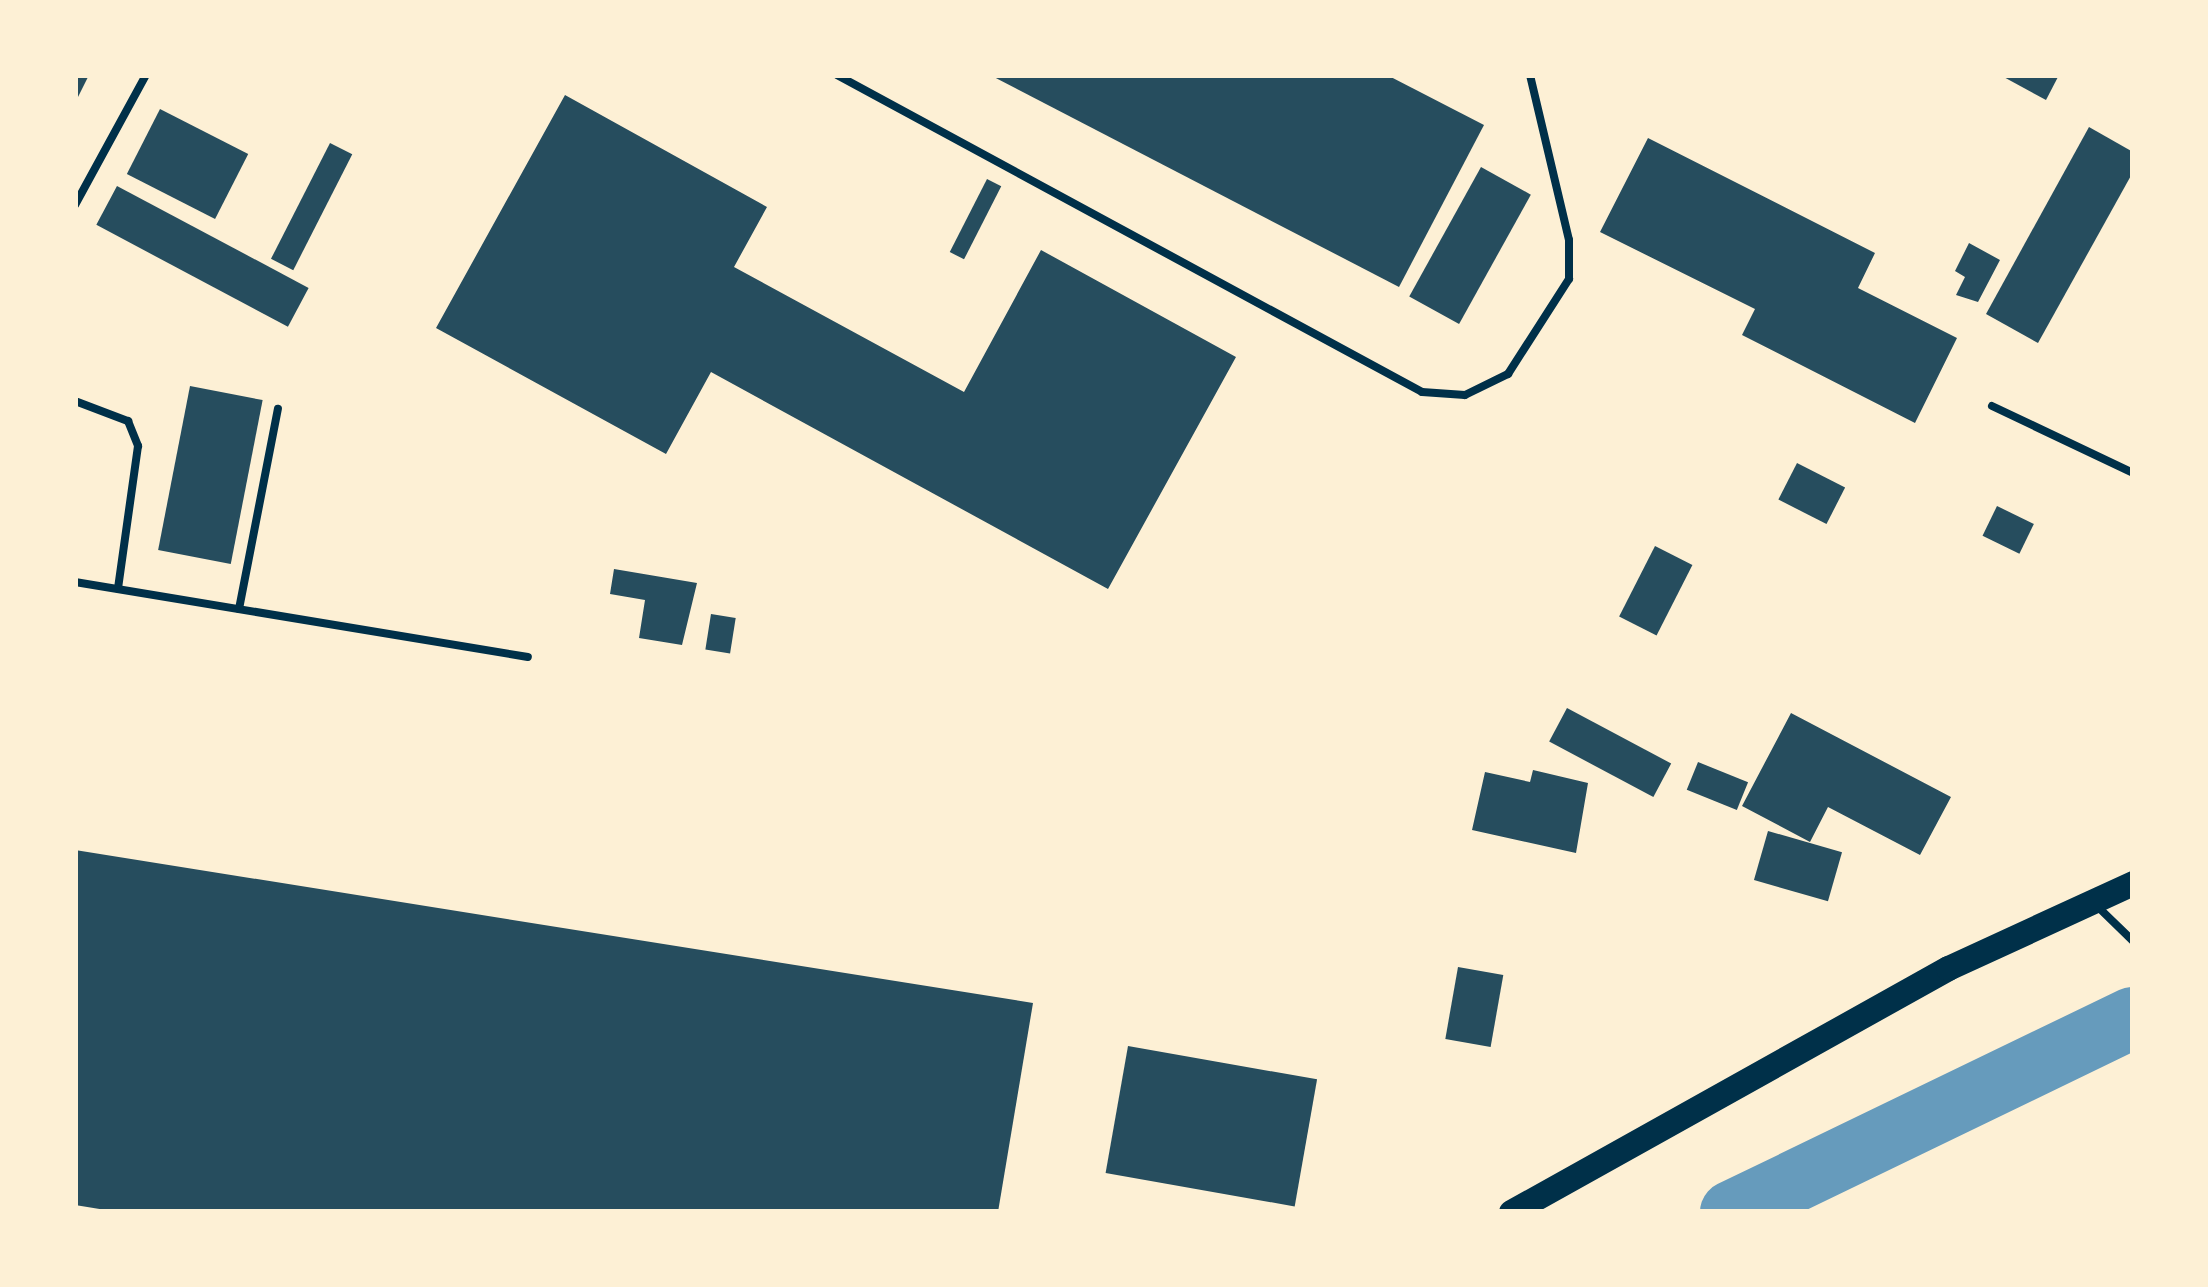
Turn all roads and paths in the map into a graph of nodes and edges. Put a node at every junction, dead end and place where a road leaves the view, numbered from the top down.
1 (146, 75) edge
2 (837, 75) edge
3 (1530, 75) edge
4 (75, 206) edge
5 (75, 401) edge
6 (1992, 406) dead end
7 (278, 410) dead end
8 (2133, 473) edge
9 (75, 582) edge
10 (118, 589) junction
11 (238, 608) junction
12 (528, 656) dead end
13 (2133, 884) edge
14 (2091, 900) junction
15 (2133, 941) edge
16 (1511, 1212) edge

1 - 4 lane
2 - 3 lane
5 - 10 lane
6 - 8 lane
7 - 11 lane
9 - 10 lane
10 - 11 lane
11 - 12 lane
13 - 14 main road
14 - 15 lane
14 - 16 main road

